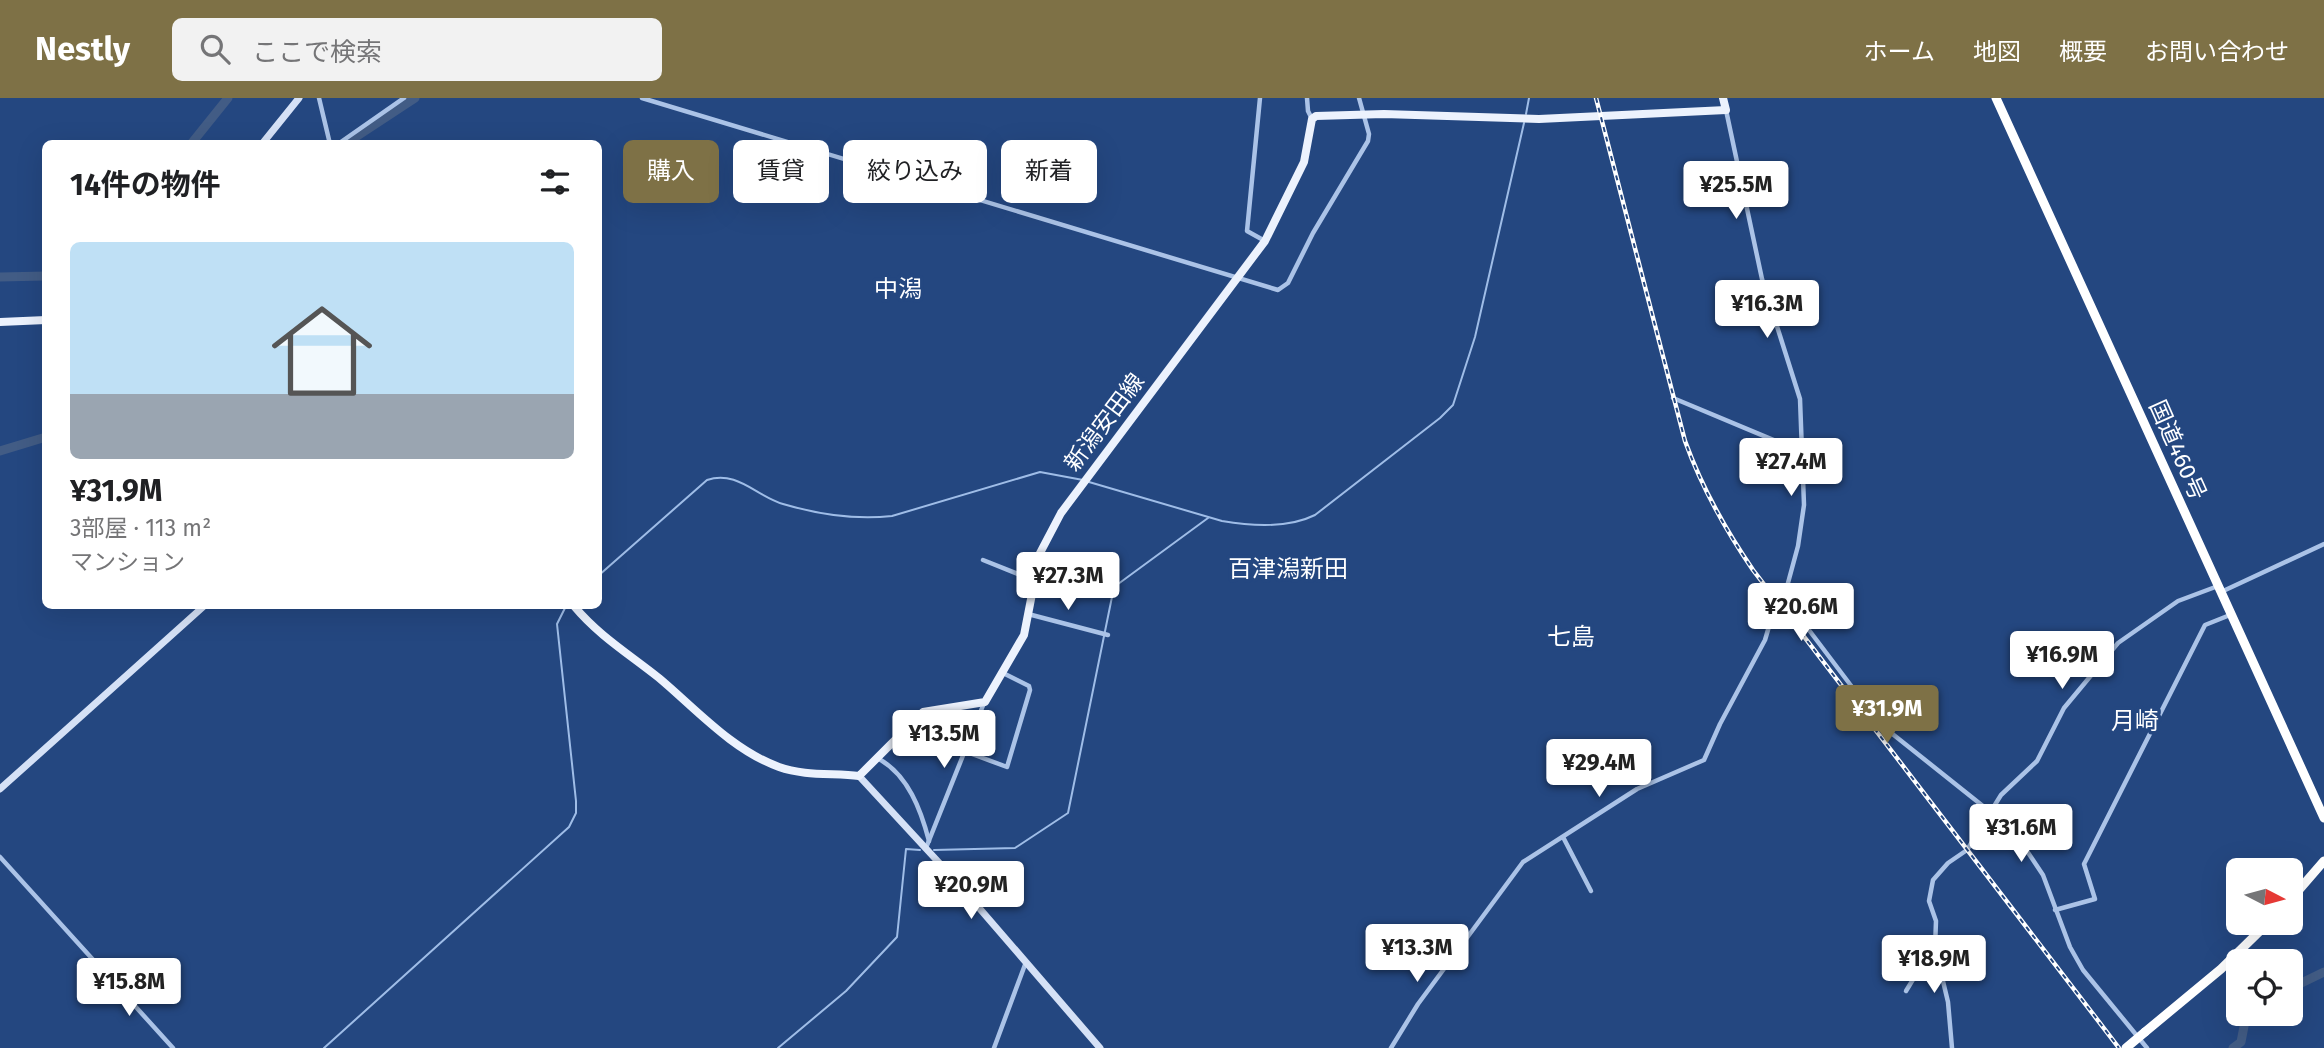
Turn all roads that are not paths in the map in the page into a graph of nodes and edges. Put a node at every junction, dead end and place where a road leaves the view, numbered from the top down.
1 (299, 98) edge
2 (319, 98) edge
3 (404, 98) edge
4 (642, 98) edge
5 (1260, 98) edge
6 (1307, 98) edge
7 (1359, 98) edge
8 (1723, 98) edge
9 (1996, 98) edge
10 (1726, 110) junction
11 (1364, 115) junction
12 (1312, 119) junction
13 (265, 140) edge
14 (329, 140) edge
15 (344, 140) edge
16 (1265, 241) junction
17 (1239, 278) junction
18 (42, 320) edge
19 (0, 322) edge
20 (1672, 398) dead end
21 (1802, 452) junction
22 (2324, 544) edge
23 (983, 560) dead end
24 (1033, 580) junction
25 (2219, 589) junction
26 (1784, 597) junction
27 (201, 609) edge
28 (577, 609) edge
29 (1028, 614) junction
30 (2232, 614) junction
31 (1106, 634) dead end
32 (1000, 672) junction
33 (985, 702) junction
34 (964, 751) junction
35 (878, 759) junction
36 (859, 776) junction
37 (0, 789) edge
38 (1992, 813) junction
39 (2324, 818) edge
40 (1563, 837) junction
41 (928, 845) junction
42 (0, 857) edge
43 (2324, 861) edge
44 (2324, 867) edge
45 (2314, 873) junction
46 (2303, 885) edge
47 (1591, 891) dead end
48 (2055, 910) junction
49 (2256, 935) edge
50 (1934, 944) junction
51 (1026, 962) junction
52 (1906, 991) dead end
53 (173, 1048) edge
54 (994, 1048) edge
55 (1100, 1048) edge
56 (1391, 1048) edge
57 (1952, 1048) edge
58 (2126, 1048) edge
59 (2147, 1048) edge

1 - 13 main road
2 - 14 street
3 - 15 street
4 - 17 street
5 - 16 street
6 - 12 street
7 - 11 street
8 - 10 main road
9 - 25 highway, 国道460号
10 - 11 main road
10 - 21 street
11 - 12 main road
11 - 17 street
12 - 16 main road, 新潟安田線
16 - 17 main road, 新潟安田線
17 - 24 main road, 新潟安田線
18 - 19 main road
20 - 21 street
21 - 26 street
22 - 25 street
23 - 24 street
24 - 29 main road, 新潟安田線
25 - 30 highway, 国道460号
25 - 38 street
26 - 38 street
26 - 40 street
27 - 37 main road
28 - 36 main road
29 - 31 street
29 - 32 main road, 新潟安田線
30 - 39 highway, 国道460号
30 - 48 street
32 - 33 main road, 新潟安田線
32 - 34 street
33 - 34 street
33 - 35 main road
34 - 41 street
35 - 36 main road
35 - 41 street
36 - 41 main road
38 - 48 street
38 - 50 street
40 - 47 street
40 - 56 street
41 - 51 main road
42 - 53 street
43 - 45 highway
44 - 45 highway
45 - 46 highway
48 - 59 street
49 - 58 highway, bridge
50 - 52 street
50 - 57 street
51 - 54 street
51 - 55 main road

